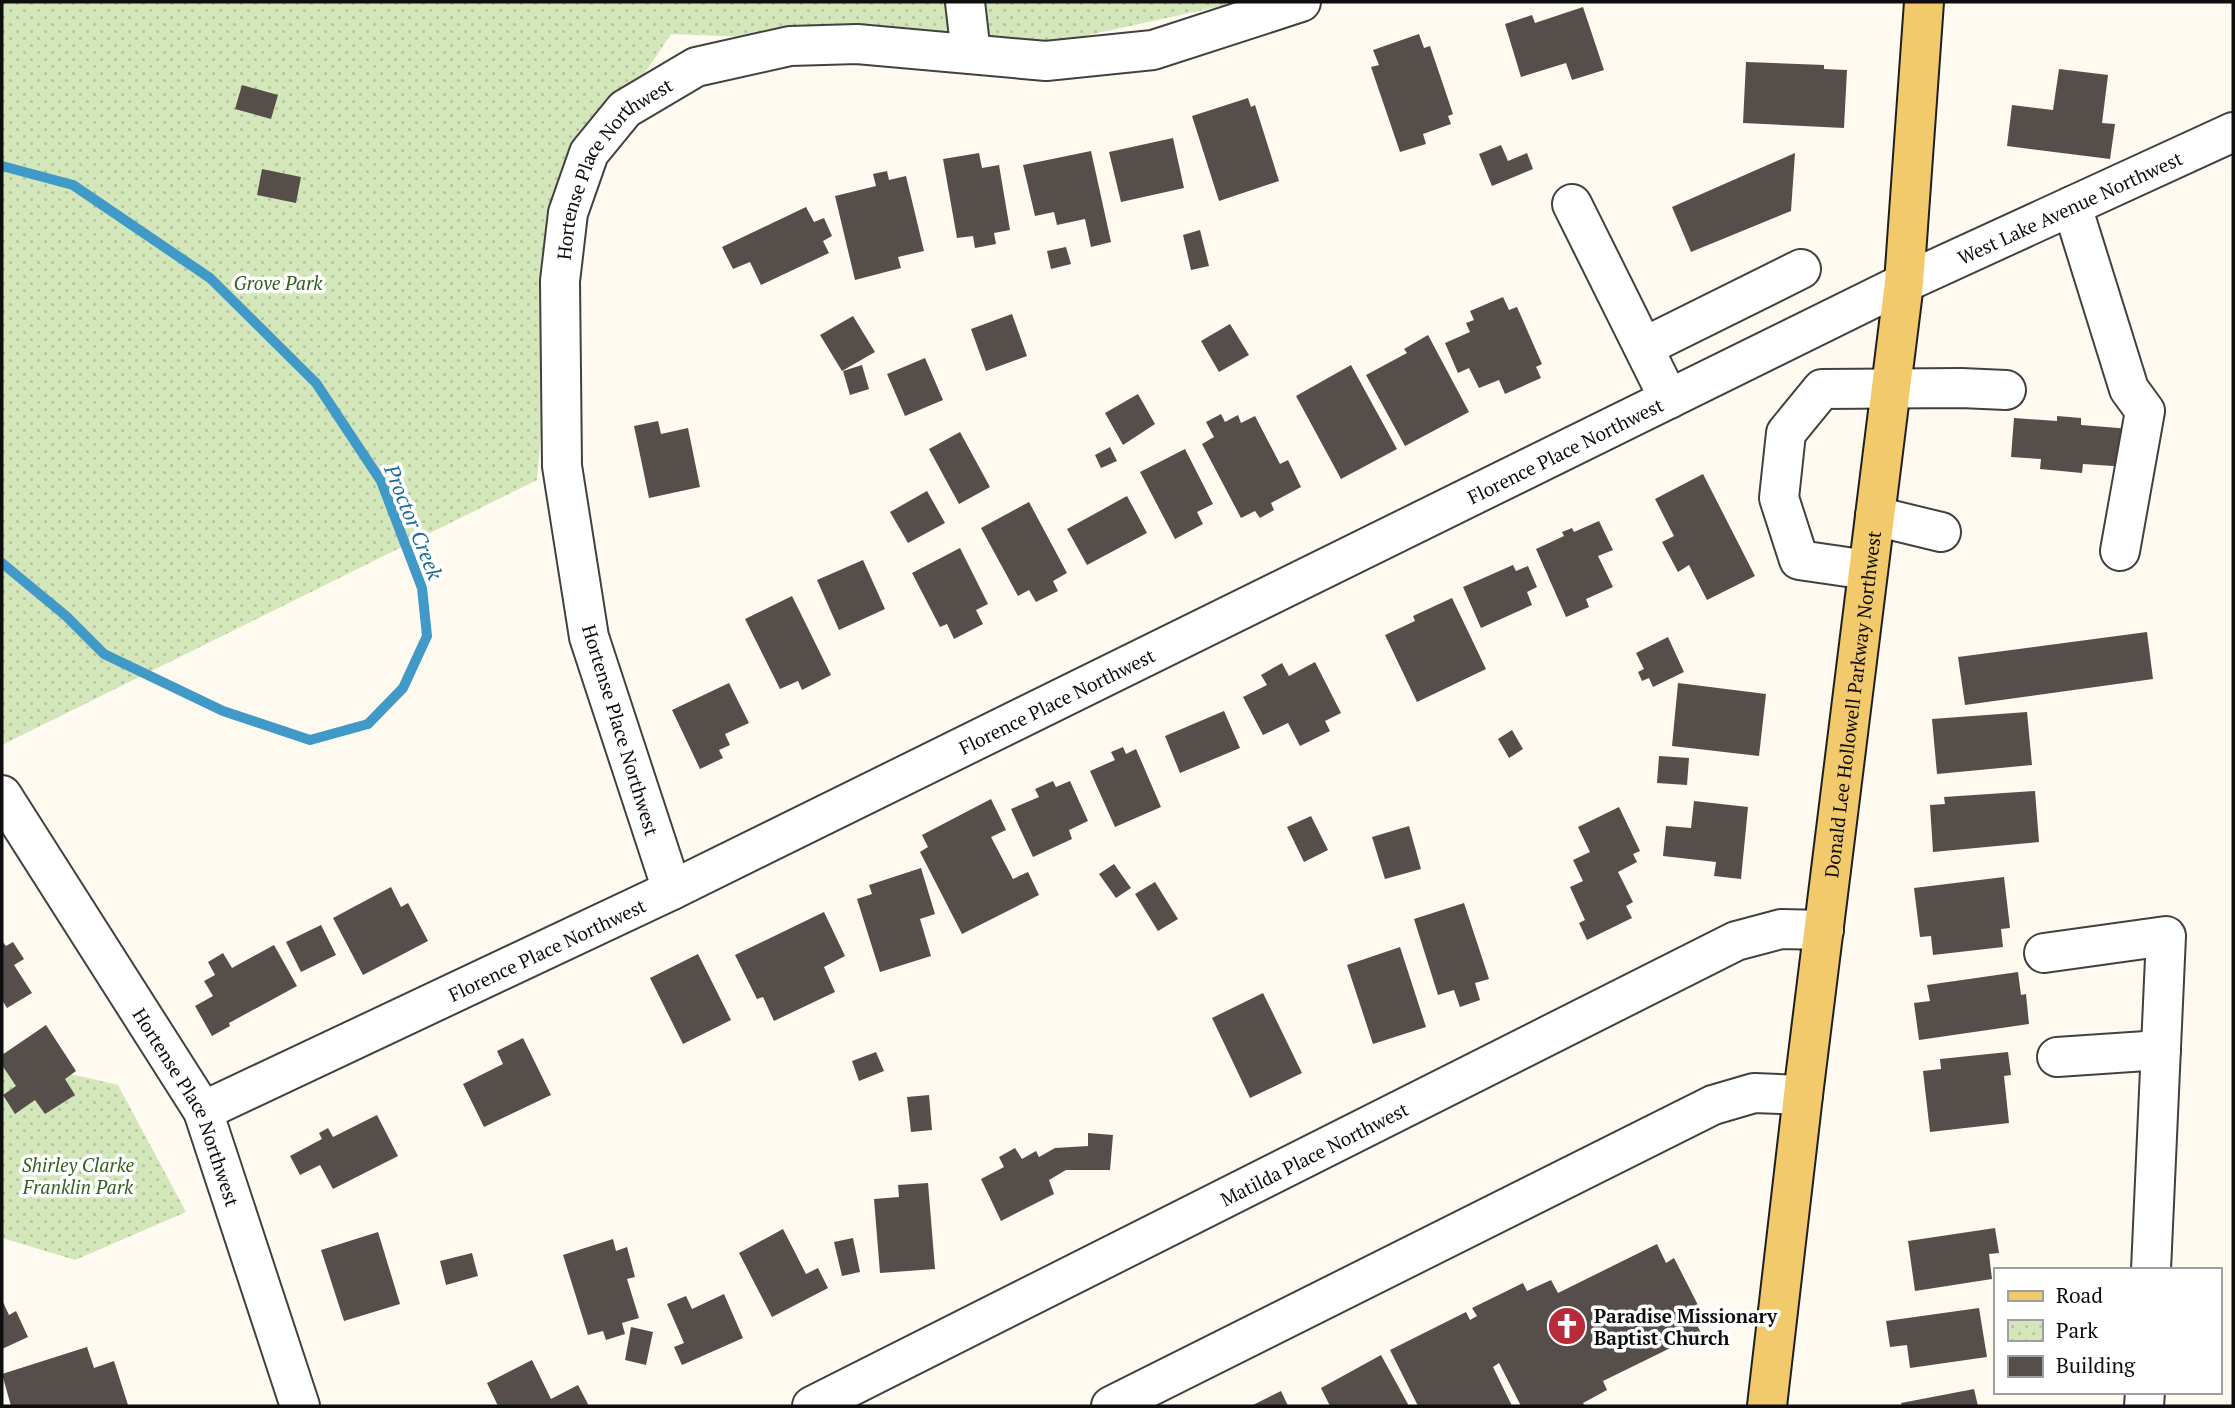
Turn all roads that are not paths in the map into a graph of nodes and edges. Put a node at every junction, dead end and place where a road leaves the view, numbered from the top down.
1 (965, 2) edge
2 (1301, 2) edge
3 (1924, 2) edge
4 (971, 54) junction
5 (2233, 132) edge
6 (1572, 204) dead end
7 (2072, 206) junction
8 (1801, 269) dead end
9 (1904, 283) junction
10 (1801, 334) junction
11 (1644, 347) junction
12 (1822, 389) junction
13 (1891, 389) junction
14 (2006, 390) dead end
15 (1669, 398) junction
16 (1875, 516) junction
17 (1941, 532) dead end
18 (2120, 551) dead end
19 (1868, 570) junction
20 (2, 795) edge
21 (672, 890) junction
22 (1824, 930) junction
23 (2044, 953) dead end
24 (2161, 1050) junction
25 (2057, 1057) dead end
26 (1803, 1095) junction
27 (203, 1111) junction
28 (2151, 1268) edge
29 (300, 1406) edge
30 (812, 1406) edge
31 (1111, 1406) edge
32 (1767, 1406) edge

1 - 4 street
2 - 4 street, Hortense Place Northwest
3 - 9 main road, Donald Lee Hollowell Parkway Northwest
4 - 21 street, Hortense Place Northwest
5 - 7 street, West Lake Avenue Northwest
6 - 11 street
7 - 9 street, West Lake Avenue Northwest
7 - 18 street
8 - 11 street
9 - 10 street, Florence Place Northwest
9 - 13 main road, Donald Lee Hollowell Parkway Northwest
10 - 12 street
10 - 15 street, Florence Place Northwest
11 - 15 street
12 - 13 street
12 - 19 street
13 - 14 street
13 - 16 main road, Donald Lee Hollowell Parkway Northwest
15 - 21 street, Florence Place Northwest
16 - 17 street
16 - 19 main road, Donald Lee Hollowell Parkway Northwest
19 - 22 main road, Donald Lee Hollowell Parkway Northwest
20 - 27 street, Hortense Place Northwest
21 - 27 street, Florence Place Northwest
22 - 26 main road, Donald Lee Hollowell Parkway Northwest
22 - 30 street, Matilda Place Northwest
23 - 24 street
24 - 25 street
24 - 28 street
26 - 31 street
26 - 32 main road, Donald Lee Hollowell Parkway Northwest
27 - 29 street, Hortense Place Northwest

